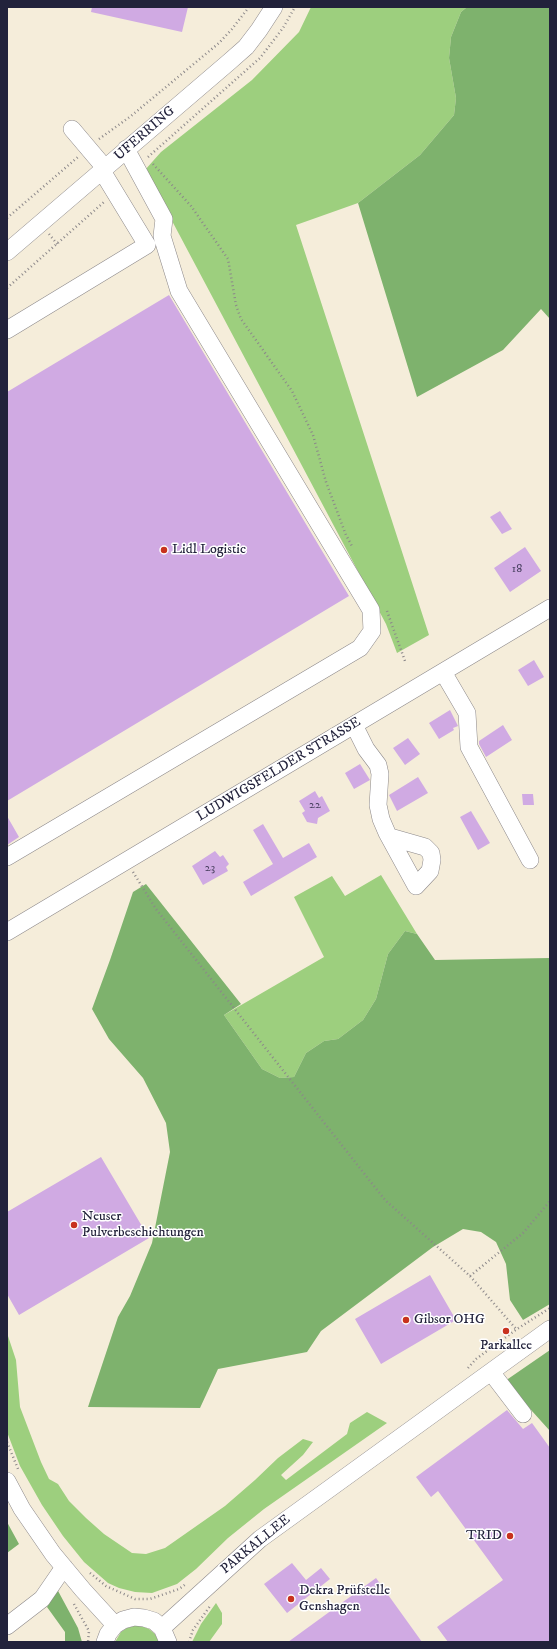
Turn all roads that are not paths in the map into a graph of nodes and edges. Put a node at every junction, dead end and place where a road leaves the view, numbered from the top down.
1 (274, 7) edge
2 (72, 129) dead end
3 (126, 150) junction
4 (104, 169) junction
5 (162, 236) junction
6 (147, 245) junction
7 (7, 252) edge
8 (7, 330) edge
9 (550, 608) edge
10 (443, 672) junction
11 (354, 725) junction
12 (390, 837) dead end
13 (7, 857) edge
14 (530, 860) dead end
15 (7, 932) edge
16 (550, 1329) edge
17 (491, 1372) junction
18 (523, 1414) dead end
19 (13, 1476) edge
20 (64, 1567) junction
21 (114, 1625) junction
22 (7, 1626) edge
23 (165, 1635) edge
24 (105, 1642) edge

1 - 3 street, UFERRING
2 - 4 street
3 - 4 street, UFERRING
3 - 5 street
4 - 6 street
4 - 7 street, UFERRING
5 - 6 street
5 - 13 street
6 - 8 street
9 - 10 street, LUDWIGSFELDER STRASSE
10 - 11 street, LUDWIGSFELDER STRASSE
10 - 14 street
11 - 12 street
11 - 15 street, LUDWIGSFELDER STRASSE
16 - 17 street, PARKALLEE
17 - 18 street
17 - 23 street, PARKALLEE
19 - 20 street
20 - 21 street
20 - 22 street
21 - 23 street, PARKALLEE
21 - 24 street

